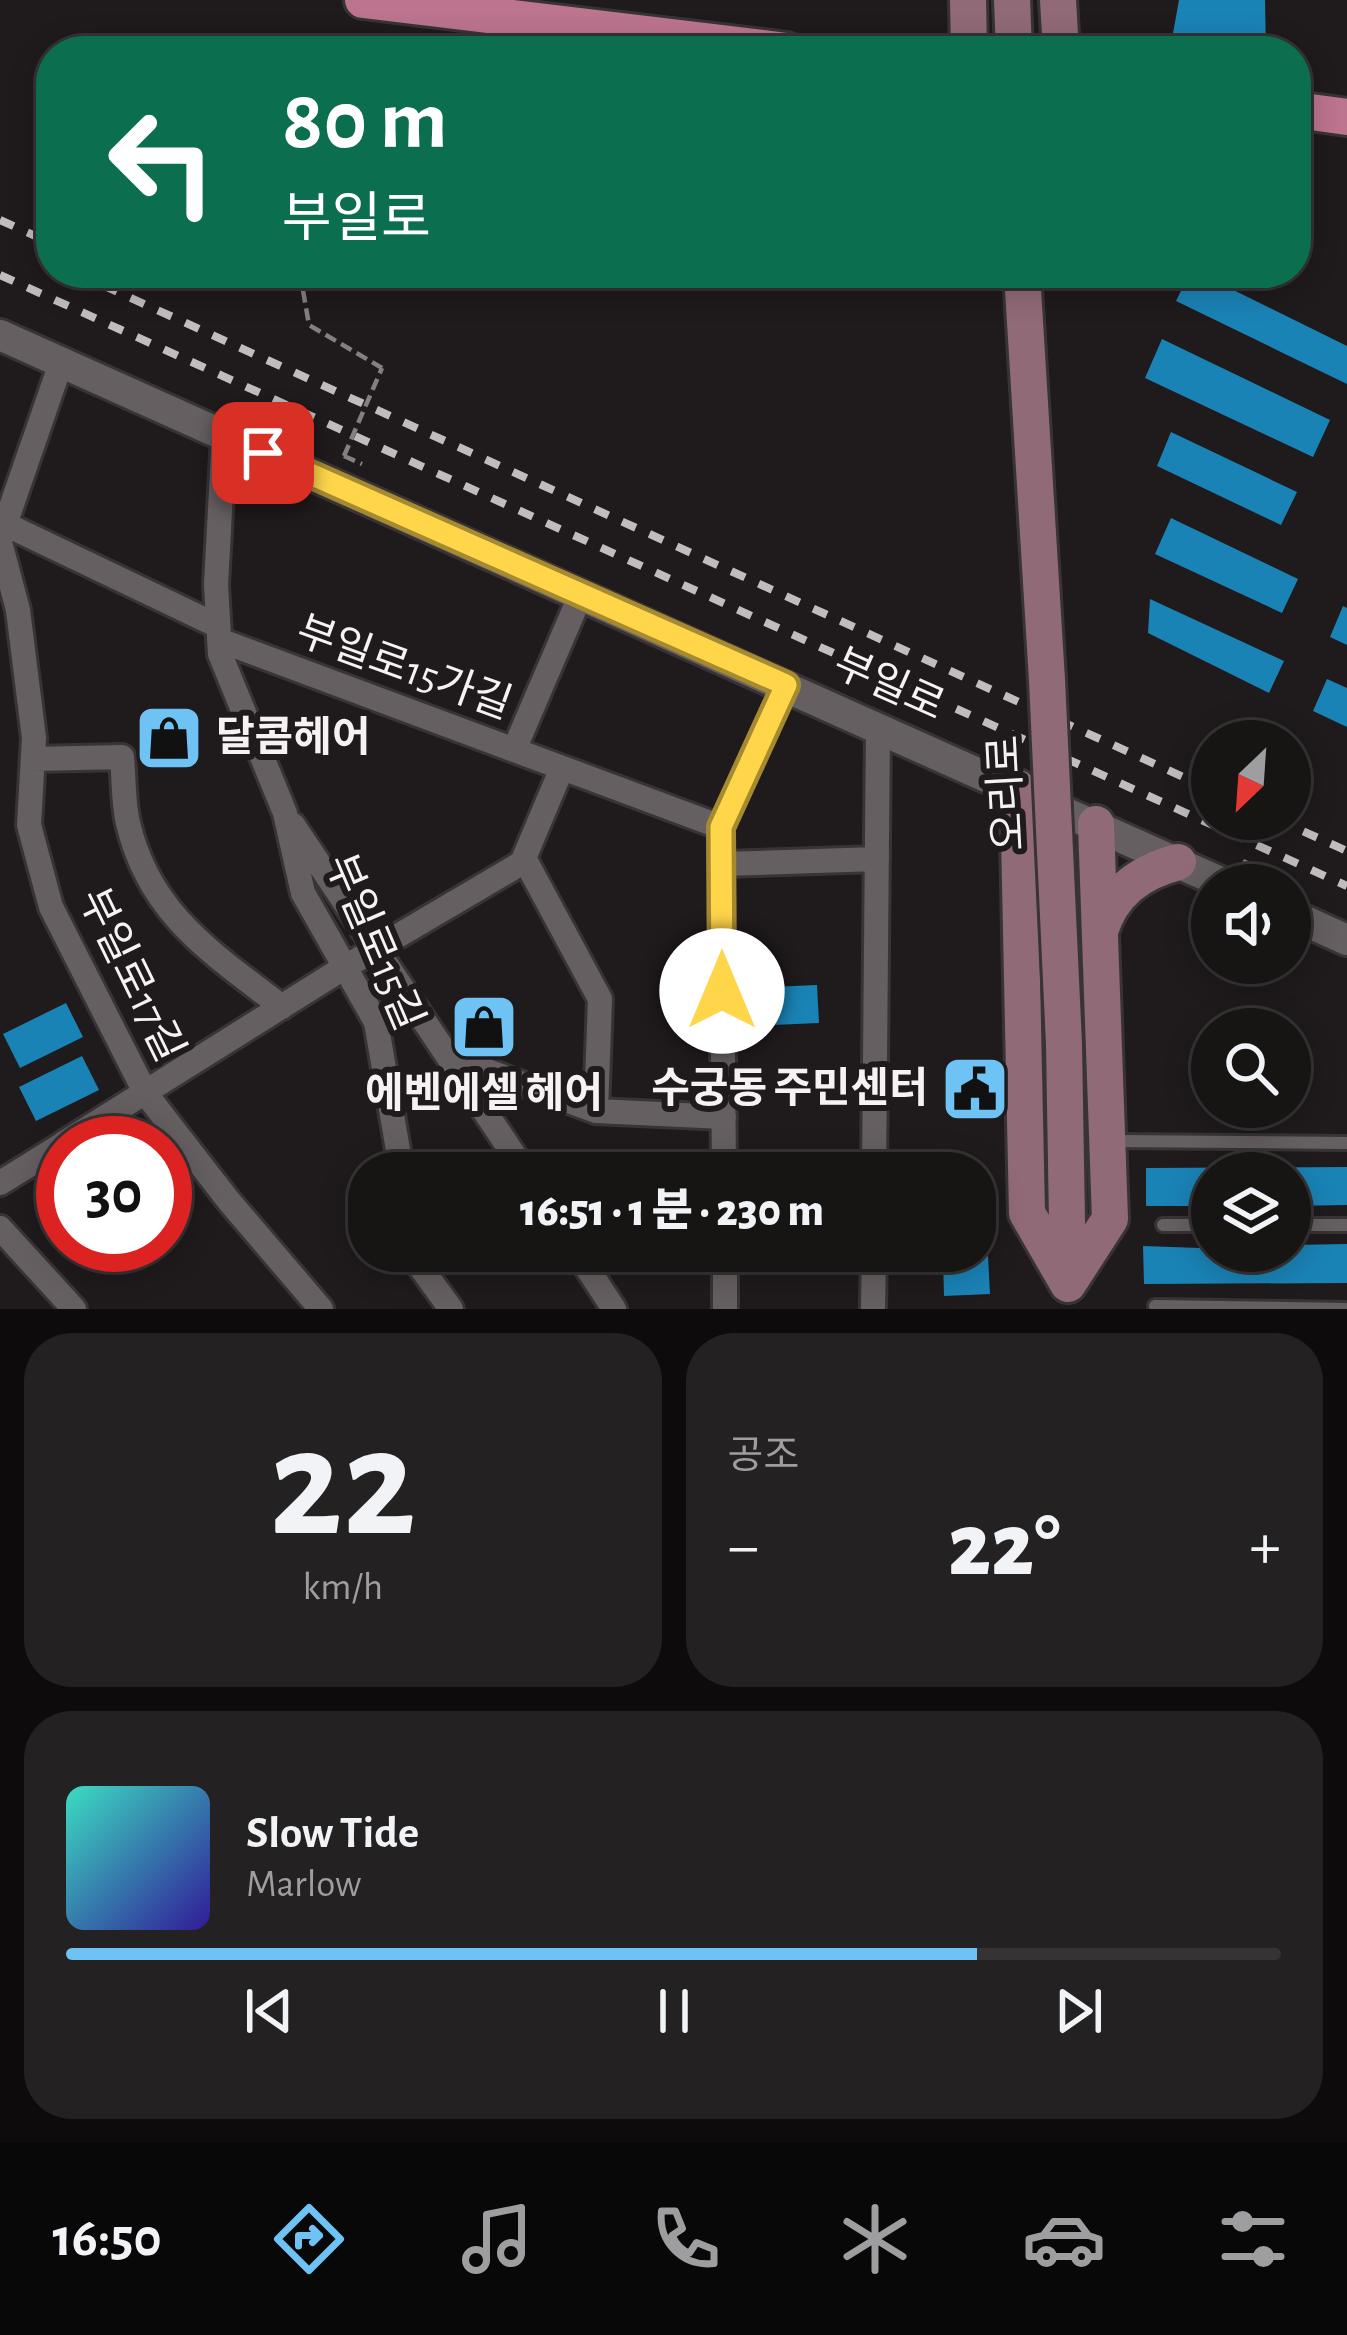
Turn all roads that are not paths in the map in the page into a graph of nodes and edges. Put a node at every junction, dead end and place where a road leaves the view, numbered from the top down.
1 (363, 0) edge
2 (968, 0) edge
3 (1012, 0) edge
4 (1058, 0) edge
5 (475, 8) edge
6 (678, 36) edge
7 (969, 36) edge
8 (1013, 36) edge
9 (1060, 36) edge
10 (1311, 112) edge
11 (1347, 117) edge
12 (1023, 288) edge
13 (0, 335) edge
14 (61, 363) junction
15 (224, 435) junction
16 (2, 535) edge
17 (581, 594) junction
18 (219, 633) junction
19 (786, 685) junction
20 (878, 726) junction
21 (514, 750) junction
22 (32, 760) junction
23 (562, 768) junction
24 (1018, 788) junction
25 (284, 813) junction
26 (1096, 824) junction
27 (721, 827) junction
28 (877, 860) junction
29 (525, 861) junction
30 (1178, 862) junction
31 (722, 864) junction
32 (1191, 868) edge
33 (1311, 924) edge
34 (1100, 935) junction
35 (1347, 940) edge
36 (377, 948) junction
37 (345, 967) junction
38 (1022, 986) junction
39 (1102, 987) junction
40 (282, 1007) junction
41 (452, 1058) junction
42 (146, 1094) junction
43 (596, 1111) junction
44 (109, 1116) edge
45 (724, 1117) junction
46 (1107, 1142) junction
47 (1347, 1143) edge
48 (398, 1152) edge
49 (512, 1152) edge
50 (724, 1152) edge
51 (874, 1152) edge
52 (36, 1160) edge
53 (0, 1183) edge
54 (1163, 1225) dead end
55 (1191, 1225) edge
56 (1311, 1225) edge
57 (1347, 1225) edge
58 (0, 1228) edge
59 (424, 1272) edge
60 (590, 1272) edge
61 (725, 1272) edge
62 (874, 1272) edge
63 (1068, 1297) edge
64 (1155, 1306) edge
65 (74, 1309) edge
66 (321, 1309) edge
67 (451, 1309) edge
68 (614, 1309) edge
69 (725, 1309) edge
70 (873, 1309) edge
71 (1345, 1309) edge

1 - 5 main road
2 - 7 main road
3 - 8 main road
4 - 9 main road
5 - 6 main road
10 - 11 main road
12 - 63 main road, 오리로, bridge
13 - 14 street, 부일로
14 - 15 street, 부일로
14 - 16 street
15 - 17 street, 부일로
15 - 18 street, 부일로15길
16 - 18 street
16 - 22 street, 부일로17길
17 - 19 street, 부일로
17 - 21 street
18 - 21 street, 부일로15가길
18 - 25 street, 부일로15길
19 - 20 street, 부일로
19 - 27 street
20 - 24 street, 부일로
20 - 28 street
21 - 23 street, 부일로15가길
22 - 40 street, 부일로17길
22 - 42 street, 부일로17길
23 - 27 street, 부일로15가길
23 - 29 street
24 - 26 street, 부일로
24 - 38 main road
25 - 36 street, 부일로15길
25 - 37 street, 부일로15길
26 - 30 street, 부일로
26 - 34 main road
27 - 31 street
28 - 31 street
28 - 51 street
29 - 36 street
29 - 43 street
30 - 32 street, 부일로
30 - 34 main road
31 - 45 street
33 - 35 street
34 - 39 main road
36 - 37 street
36 - 41 street, 부일로15길
37 - 40 street
37 - 48 street, 부일로15길
38 - 39 main road
38 - 63 main road
39 - 46 main road
40 - 42 street
41 - 43 street, 부일로15길
41 - 49 street, 부일로15길
42 - 44 street
42 - 66 street, 부일로17길
43 - 45 street, 부일로15길
45 - 50 street
46 - 47 lane
46 - 63 main road
52 - 53 street
54 - 55 lane
56 - 57 lane
58 - 65 street
59 - 67 street
60 - 68 street
61 - 69 street
62 - 70 street
64 - 71 lane

